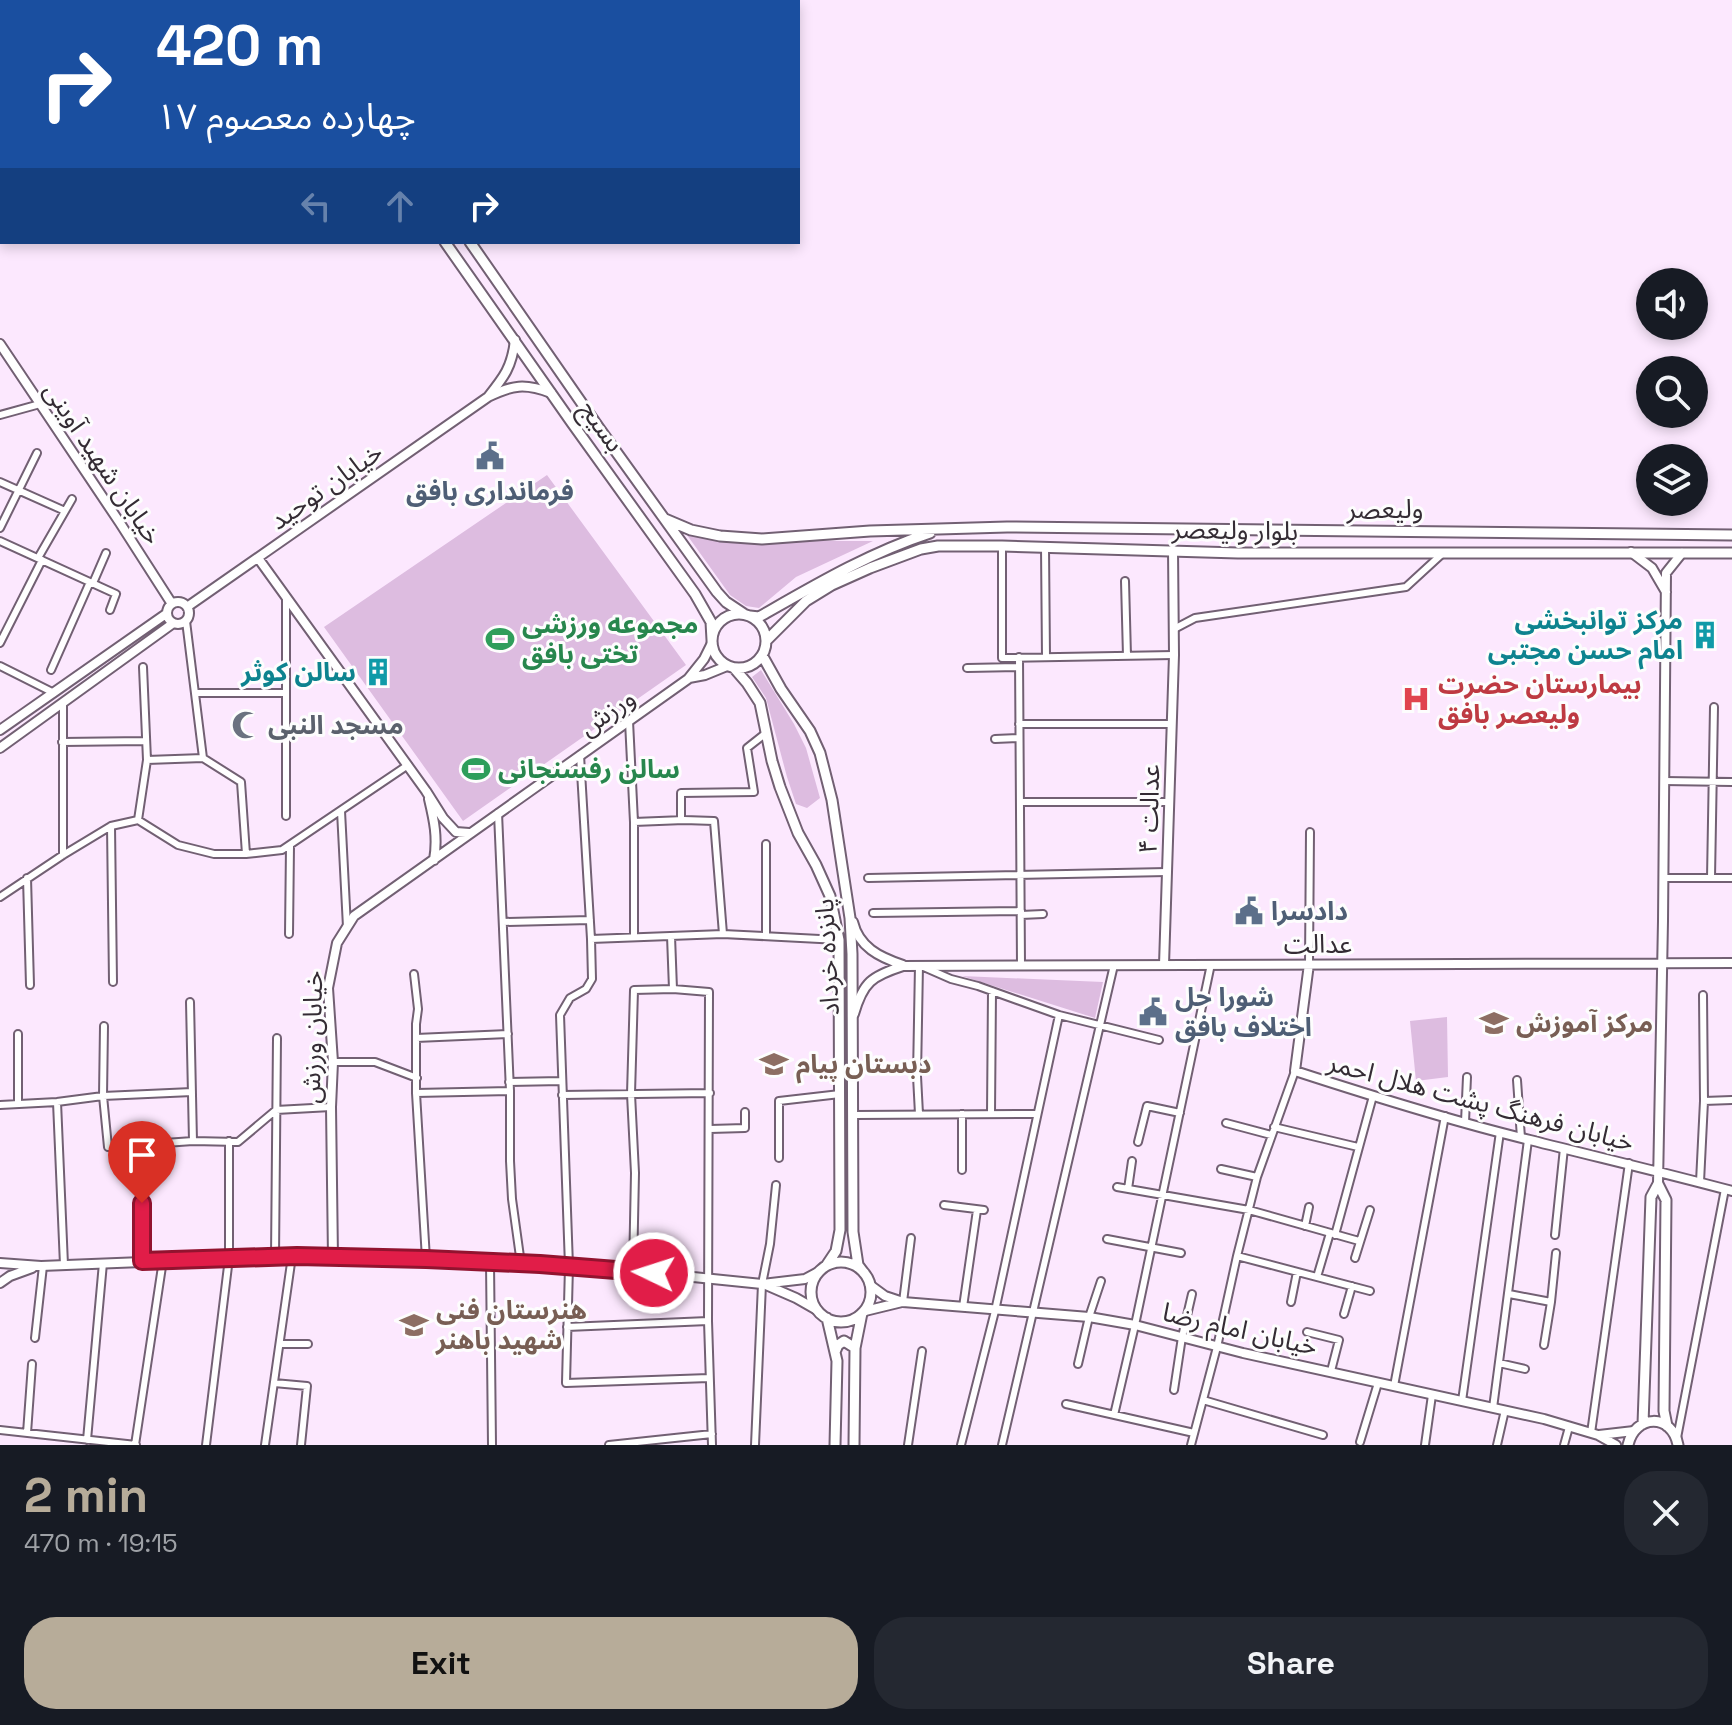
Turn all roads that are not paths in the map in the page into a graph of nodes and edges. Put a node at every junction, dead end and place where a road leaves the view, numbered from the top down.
1 (446, 244) edge
2 (471, 244) edge
3 (515, 340) junction
4 (0, 344) edge
5 (552, 393) junction
6 (488, 397) junction
7 (40, 404) junction
8 (0, 415) edge
9 (599, 428) junction
10 (584, 439) junction
11 (37, 453) dead end
12 (626, 466) junction
13 (611, 476) junction
14 (0, 482) edge
15 (19, 490) junction
16 (72, 499) dead end
17 (65, 511) junction
18 (665, 519) junction
19 (0, 528) edge
20 (941, 529) junction
21 (1732, 535) edge
22 (0, 541) edge
23 (1002, 546) junction
24 (1045, 547) junction
25 (1173, 550) junction
26 (1631, 552) junction
27 (106, 553) dead end
28 (1443, 553) junction
29 (1682, 553) junction
30 (1732, 553) edge
31 (258, 558) junction
32 (40, 559) junction
33 (1125, 581) dead end
34 (91, 583) junction
35 (1666, 593) junction
36 (286, 597) junction
37 (172, 604) junction
38 (187, 607) junction
39 (110, 610) dead end
40 (166, 614) junction
41 (747, 615) junction
42 (0, 620) edge
43 (186, 621) junction
44 (9, 624) junction
45 (172, 624) junction
46 (149, 626) junction
47 (1174, 629) junction
48 (154, 636) junction
49 (766, 641) junction
50 (712, 642) junction
51 (0, 643) edge
52 (762, 655) junction
53 (1174, 655) junction
54 (1127, 656) junction
55 (1019, 657) junction
56 (1046, 657) junction
57 (0, 666) edge
58 (143, 667) dead end
59 (730, 667) junction
60 (1019, 667) junction
61 (967, 668) dead end
62 (51, 670) dead end
63 (688, 679) junction
64 (54, 693) junction
65 (196, 693) junction
66 (285, 693) junction
67 (63, 703) junction
68 (1714, 707) dead end
69 (629, 721) junction
70 (1019, 724) junction
71 (1172, 724) junction
72 (0, 730) edge
73 (766, 733) junction
74 (1019, 738) junction
75 (995, 739) dead end
76 (146, 741) junction
77 (62, 742) junction
78 (0, 748) edge
79 (580, 755) junction
80 (203, 758) junction
81 (147, 760) junction
82 (408, 765) junction
83 (1663, 781) junction
84 (1712, 782) junction
85 (1732, 782) edge
86 (426, 791) junction
87 (1020, 802) junction
88 (1169, 802) junction
89 (341, 811) junction
90 (498, 813) junction
91 (286, 816) dead end
92 (138, 820) junction
93 (681, 820) junction
94 (634, 822) junction
95 (111, 826) junction
96 (1310, 832) dead end
97 (470, 833) junction
98 (766, 844) dead end
99 (290, 845) junction
100 (246, 854) junction
101 (63, 855) junction
102 (434, 860) junction
103 (1167, 872) junction
104 (1020, 875) junction
105 (27, 878) junction
106 (868, 878) dead end
107 (1663, 878) junction
108 (1711, 878) junction
109 (1732, 878) edge
110 (0, 897) edge
111 (848, 902) junction
112 (873, 913) dead end
113 (1021, 913) junction
114 (1043, 914) dead end
115 (590, 920) junction
116 (503, 922) junction
117 (347, 927) junction
118 (289, 934) dead end
119 (723, 934) junction
120 (766, 935) junction
121 (671, 936) junction
122 (634, 937) junction
123 (591, 939) junction
124 (839, 940) junction
125 (1662, 963) junction
126 (1732, 963) edge
127 (1211, 964) junction
128 (1309, 964) junction
129 (919, 965) junction
130 (1021, 965) junction
131 (1114, 965) junction
132 (1164, 965) junction
133 (903, 966) junction
134 (414, 974) dead end
135 (113, 982) dead end
136 (30, 985) dead end
137 (673, 989) junction
138 (992, 991) junction
139 (1703, 995) dead end
140 (190, 1002) dead end
141 (1059, 1015) junction
142 (853, 1017) junction
143 (1101, 1024) junction
144 (104, 1026) dead end
145 (18, 1034) dead end
146 (508, 1034) junction
147 (277, 1038) dead end
148 (416, 1038) junction
149 (1159, 1040) dead end
150 (333, 1062) junction
151 (1295, 1071) junction
152 (1467, 1077) dead end
153 (417, 1078) junction
154 (1517, 1080) dead end
155 (562, 1081) junction
156 (509, 1082) junction
157 (510, 1091) junction
158 (192, 1092) junction
159 (416, 1093) junction
160 (710, 1093) junction
161 (631, 1094) junction
162 (840, 1094) junction
163 (562, 1095) junction
164 (103, 1096) junction
165 (1373, 1096) junction
166 (1732, 1100) edge
167 (1704, 1101) junction
168 (57, 1102) junction
169 (1135, 1103) dead end
170 (18, 1104) junction
171 (0, 1105) edge
172 (1147, 1106) junction
173 (331, 1107) junction
174 (276, 1110) junction
175 (745, 1112) dead end
176 (1180, 1113) junction
177 (919, 1114) junction
178 (962, 1114) junction
179 (991, 1114) junction
180 (1036, 1114) junction
181 (854, 1115) junction
182 (1445, 1116) junction
183 (1465, 1122) junction
184 (1226, 1123) dead end
185 (1274, 1127) junction
186 (710, 1129) junction
187 (1500, 1132) junction
188 (1271, 1135) junction
189 (1525, 1139) junction
190 (193, 1141) junction
191 (229, 1141) junction
192 (1138, 1142) dead end
193 (142, 1144) junction
194 (1358, 1147) junction
195 (1564, 1148) junction
196 (779, 1158) dead end
197 (1132, 1161) dead end
198 (1629, 1163) junction
199 (1221, 1169) dead end
200 (962, 1170) dead end
201 (1658, 1170) junction
202 (1257, 1177) junction
203 (1700, 1182) junction
204 (1658, 1184) junction
205 (776, 1185) dead end
206 (1117, 1187) dead end
207 (1128, 1189) junction
208 (1728, 1190) edge
209 (1163, 1195) junction
210 (944, 1205) dead end
211 (1309, 1207) dead end
212 (1249, 1210) junction
213 (1370, 1210) dead end
214 (1305, 1226) junction
215 (1332, 1234) junction
216 (1555, 1235) dead end
217 (911, 1238) dead end
218 (1107, 1239) dead end
219 (1359, 1241) junction
220 (1152, 1246) junction
221 (1181, 1253) dead end
222 (1556, 1253) dead end
223 (292, 1256) junction
224 (1237, 1256) junction
225 (275, 1257) junction
226 (229, 1258) junction
227 (333, 1258) junction
228 (1355, 1258) dead end
229 (426, 1259) junction
230 (163, 1260) junction
231 (142, 1261) junction
232 (0, 1263) edge
233 (103, 1263) junction
234 (490, 1263) junction
235 (521, 1264) junction
236 (64, 1265) junction
237 (42, 1266) junction
238 (569, 1266) junction
239 (823, 1269) junction
240 (633, 1271) junction
241 (1297, 1272) junction
242 (864, 1273) junction
243 (1317, 1277) junction
244 (710, 1279) junction
245 (1101, 1281) dead end
246 (0, 1283) edge
247 (762, 1284) junction
248 (870, 1285) junction
249 (1352, 1286) junction
250 (1370, 1291) dead end
251 (1192, 1294) dead end
252 (1509, 1294) junction
253 (903, 1302) junction
254 (1291, 1302) dead end
255 (1551, 1302) junction
256 (963, 1307) junction
257 (817, 1310) junction
258 (995, 1311) junction
259 (863, 1312) junction
260 (1033, 1313) junction
261 (1344, 1314) dead end
262 (1089, 1317) junction
263 (827, 1318) junction
264 (708, 1321) junction
265 (1135, 1325) junction
266 (567, 1327) junction
267 (1307, 1332) dead end
268 (1182, 1337) junction
269 (35, 1338) dead end
270 (280, 1344) junction
271 (308, 1344) dead end
272 (1544, 1345) dead end
273 (1217, 1347) junction
274 (855, 1348) junction
275 (922, 1351) dead end
276 (835, 1352) junction
277 (1499, 1363) junction
278 (32, 1364) dead end
279 (1078, 1364) dead end
280 (1525, 1369) dead end
281 (1331, 1371) junction
282 (709, 1378) junction
283 (274, 1383) junction
284 (1378, 1383) junction
285 (1394, 1386) junction
286 (1174, 1390) dead end
287 (1432, 1395) junction
288 (1645, 1398) junction
289 (1664, 1398) junction
290 (1203, 1400) junction
291 (1462, 1401) junction
292 (1066, 1404) dead end
293 (1493, 1408) junction
294 (1505, 1410) junction
295 (1114, 1415) junction
296 (1643, 1424) junction
297 (1667, 1426) junction
298 (1569, 1427) junction
299 (0, 1430) edge
300 (1634, 1431) junction
301 (27, 1433) junction
302 (1194, 1433) junction
303 (712, 1434) junction
304 (1323, 1435) dead end
305 (1595, 1438) edge
306 (82, 1441) edge
307 (1360, 1442) dead end
308 (650, 1443) edge
309 (1679, 1443) edge
310 (136, 1445) edge
311 (206, 1445) edge
312 (265, 1445) edge
313 (301, 1445) edge
314 (492, 1445) edge
315 (609, 1445) edge
316 (712, 1445) edge
317 (755, 1445) edge
318 (835, 1445) edge
319 (854, 1445) edge
320 (908, 1445) edge
321 (961, 1445) edge
322 (1002, 1445) edge
323 (1191, 1445) edge
324 (1425, 1445) edge
325 (1497, 1445) edge
326 (1564, 1445) edge
327 (1616, 1445) edge
328 (1628, 1445) edge

1 - 3 main road, بسیج
2 - 9 main road, بسیج
3 - 5 main road, بسیج
3 - 6 street
4 - 7 street, خیابان شهید آوینی
5 - 6 street
5 - 10 main road, بسیج
6 - 31 street, خیابان توحید
7 - 8 street
7 - 37 street, خیابان شهید آوینی
9 - 10 main road
9 - 12 main road, بسیج
10 - 13 main road, بسیج
11 - 15 street
12 - 13 main road
12 - 18 main road, بسیج
13 - 50 main road, بسیج
14 - 15 street
15 - 17 street
15 - 19 street
16 - 17 street
17 - 32 street
18 - 20 main road, ولیعصر
18 - 41 main road, بسیج
20 - 21 main road, ولیعصر
20 - 41 main road, ولیعصر
22 - 32 street
23 - 24 main road, بلوار ولیعصر
23 - 49 main road, بلوار ولیعصر
23 - 55 street
24 - 25 main road, بلوار ولیعصر
24 - 56 street
25 - 28 main road, بلوار ولیعصر
25 - 47 street, عدالت ۴
26 - 28 main road, بلوار ولیعصر
26 - 29 main road, بلوار ولیعصر
26 - 35 street
27 - 34 street
28 - 47 street
29 - 30 main road, بلوار ولیعصر
29 - 35 street
31 - 36 street
31 - 38 street, خیابان توحید
32 - 34 street
32 - 44 street
33 - 54 street
34 - 39 street
34 - 62 street
35 - 83 street
36 - 66 street
36 - 82 street
37 - 38 street
37 - 40 street
38 - 43 street
40 - 45 street
40 - 46 street
41 - 49 main road
41 - 50 main road
42 - 44 street
43 - 45 street
43 - 65 street
44 - 51 street
45 - 48 street
46 - 48 street
46 - 64 street
47 - 53 street, عدالت ۴
48 - 67 street
49 - 52 main road
50 - 59 main road
50 - 63 street, ورزش
52 - 59 main road
52 - 111 main road, پانزده خرداد
53 - 54 street
53 - 71 street, عدالت ۴
54 - 56 street
55 - 56 street
55 - 60 street
57 - 64 street
58 - 76 street
59 - 63 street, ورزش
59 - 73 main road, پانزده خرداد
60 - 61 street
60 - 70 street
63 - 69 street, ورزش
64 - 72 street
65 - 66 street
65 - 80 street
66 - 91 street
67 - 77 street
67 - 78 street
68 - 84 street
69 - 79 street, ورزش
69 - 94 street
70 - 71 street
70 - 74 street
71 - 88 street, عدالت ۴
73 - 93 street
73 - 124 main road, پانزده خرداد
74 - 75 street
74 - 87 street
76 - 77 street
76 - 81 street
77 - 101 street
79 - 90 street, ورزش
79 - 115 street
80 - 81 street
80 - 100 street
81 - 92 street
82 - 86 street
82 - 89 street
83 - 84 street
83 - 107 street
84 - 85 street
84 - 108 street
86 - 97 street
86 - 102 street
87 - 88 street
87 - 104 street
88 - 103 street, عدالت ۴
89 - 99 street
89 - 117 street
90 - 97 street, ورزش
90 - 116 street
92 - 95 street
92 - 100 street
93 - 94 street
93 - 119 street
94 - 122 street
95 - 101 street
95 - 135 street
96 - 128 street
97 - 102 street, خیابان ورزش
98 - 120 street
99 - 100 street
99 - 118 street
101 - 105 street
102 - 117 street, خیابان ورزش
103 - 104 street
103 - 132 street, عدالت ۴
104 - 106 street
104 - 113 street
105 - 110 street
105 - 136 street
107 - 108 street
107 - 125 street
108 - 109 street
111 - 133 street
111 - 142 main road, پانزده خرداد
112 - 113 street
113 - 114 street
113 - 130 street
115 - 116 street
115 - 123 street
116 - 146 street
117 - 150 street, خیابان ورزش
119 - 120 street
119 - 121 street
120 - 124 street
121 - 122 street
121 - 137 street
122 - 123 street
123 - 155 street
124 - 162 main road, پانزده خرداد
125 - 126 street, عدالت
125 - 128 street, عدالت
125 - 201 street
127 - 128 street, عدالت
127 - 132 street, عدالت
127 - 176 street
128 - 151 street
129 - 130 street, عدالت
129 - 133 street, عدالت
129 - 138 street
129 - 177 street
130 - 131 street, عدالت
131 - 132 street, عدالت
131 - 143 street
133 - 142 street, عدالت
134 - 148 street
137 - 160 street
137 - 161 street
138 - 141 street
138 - 179 street
139 - 167 street
140 - 158 street
141 - 143 street
141 - 180 street
142 - 181 main road, پانزده خرداد
143 - 149 street
143 - 260 street
144 - 164 street
145 - 170 street
146 - 148 street
146 - 156 street
147 - 174 street
148 - 153 street
150 - 153 street
150 - 173 street, خیابان ورزش
151 - 165 street, خیابان فرهنگ پشت هلال احمر
151 - 185 street
152 - 183 street
153 - 159 street
154 - 189 street
155 - 156 street
155 - 163 street
156 - 157 street
157 - 159 street
157 - 235 street
158 - 164 street
158 - 190 street
159 - 229 street
160 - 161 street
160 - 186 street
161 - 163 street
161 - 240 street
162 - 196 street
162 - 239 main road, پانزده خرداد
163 - 238 street
164 - 168 street
164 - 193 street
165 - 182 street, خیابان فرهنگ پشت هلال احمر
165 - 194 street
166 - 167 street
167 - 203 street
168 - 170 street
168 - 236 street
169 - 172 street
170 - 171 street
172 - 176 street
172 - 192 street
173 - 174 street
173 - 227 street, خیابان ورزش
174 - 191 street
174 - 225 street
175 - 186 street
176 - 209 street
177 - 178 street
177 - 181 street
178 - 179 street
178 - 200 street
179 - 180 street
180 - 258 street
181 - 242 main road, پانزده خرداد
182 - 183 street, خیابان فرهنگ پشت هلال احمر
182 - 285 street
183 - 187 street, خیابان فرهنگ پشت هلال احمر
184 - 188 street
185 - 188 street
185 - 194 street
186 - 244 street
187 - 189 street, خیابان فرهنگ پشت هلال احمر
187 - 291 street
188 - 202 street
189 - 195 street, خیابان فرهنگ پشت هلال احمر
189 - 252 street
190 - 191 street
190 - 193 street
191 - 226 street
193 - 231 street
194 - 215 street
195 - 198 street, خیابان فرهنگ پشت هلال احمر
195 - 216 street
197 - 207 street
198 - 201 street, خیابان فرهنگ پشت هلال احمر
198 - 305 street
199 - 202 street
201 - 203 street, خیابان فرهنگ پشت هلال احمر
201 - 204 street
202 - 212 street
203 - 208 street, خیابان فرهنگ پشت هلال احمر
204 - 288 main road
204 - 289 main road
205 - 247 street
206 - 207 street
207 - 209 street
208 - 309 street
209 - 212 street
209 - 220 street
210 - 256 street
211 - 214 street
212 - 214 street
212 - 224 street
213 - 219 street
214 - 215 street
215 - 219 street
215 - 243 street
217 - 253 street
218 - 220 street
219 - 228 street
220 - 221 street
220 - 265 street
222 - 255 street
223 - 225 street
223 - 227 street
223 - 270 street
224 - 241 street
224 - 273 street
225 - 226 street
226 - 230 street
226 - 311 street
227 - 229 street
229 - 234 street
230 - 231 street
230 - 310 street
231 - 233 street
232 - 237 street
233 - 236 street
233 - 306 street
234 - 235 street
234 - 314 street
235 - 238 street
236 - 237 street
237 - 246 street
237 - 269 street
238 - 240 street
238 - 266 street
239 - 242 main road
239 - 247 street
239 - 257 main road
240 - 244 street
241 - 243 street
241 - 254 street
242 - 248 main road
243 - 249 street
244 - 247 street
244 - 264 street
245 - 262 street
247 - 257 street
247 - 317 street
248 - 253 street, خیابان امام رضا
248 - 259 main road
249 - 250 street
249 - 261 street
251 - 268 street
252 - 255 street
252 - 277 street
253 - 256 street, خیابان امام رضا
253 - 259 street
255 - 272 street
256 - 258 street, خیابان امام رضا
257 - 263 main road
258 - 260 street, خیابان امام رضا
258 - 321 street
259 - 263 main road
259 - 274 main road
260 - 262 street, خیابان امام رضا
260 - 322 street
262 - 265 street, خیابان امام رضا
262 - 279 street
263 - 276 main road
264 - 266 street
264 - 282 street
265 - 268 street, خیابان امام رضا
265 - 295 street
266 - 282 street
267 - 281 street
268 - 273 street, خیابان امام رضا
268 - 286 street
270 - 271 street
270 - 283 street
273 - 281 street, خیابان امام رضا
273 - 290 street
274 - 276 main road
274 - 319 main road
275 - 320 street
276 - 318 main road
277 - 280 street
277 - 293 street
278 - 301 street
281 - 284 street, خیابان امام رضا
282 - 303 street
283 - 312 street
283 - 313 street
284 - 285 street, خیابان امام رضا
284 - 307 street
285 - 287 street, خیابان امام رضا
287 - 291 street, خیابان امام رضا
287 - 324 street
288 - 289 main road
288 - 296 main road
289 - 297 main road
290 - 302 street
290 - 304 street
291 - 293 street, خیابان امام رضا
292 - 295 street
293 - 294 street, خیابان امام رضا
294 - 298 street, خیابان امام رضا
294 - 325 street
295 - 302 street
296 - 297 main road
296 - 300 main road
297 - 309 main road
298 - 305 street, خیابان امام رضا
298 - 326 street
299 - 301 street
300 - 305 street
300 - 328 main road
301 - 306 street
302 - 323 street
303 - 308 street
303 - 316 street
305 - 327 street
306 - 310 street
308 - 315 street

